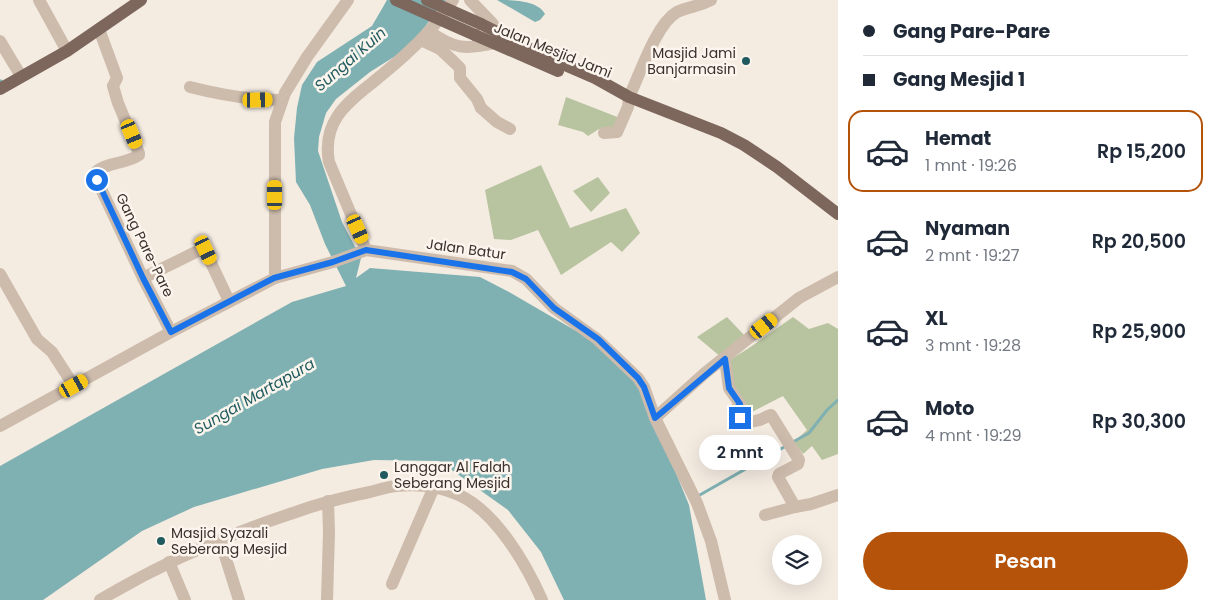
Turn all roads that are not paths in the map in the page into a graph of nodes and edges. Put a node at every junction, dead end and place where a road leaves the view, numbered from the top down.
1 (39, 0) edge
2 (141, 0) edge
3 (348, 0) edge
4 (396, 0) edge
5 (427, 0) edge
6 (470, 0) edge
7 (710, 0) edge
8 (453, 1) edge
9 (99, 29) junction
10 (425, 35) junction
11 (477, 36) junction
12 (497, 38) junction
13 (0, 41) edge
14 (67, 51) junction
15 (21, 76) junction
16 (190, 87) dead end
17 (0, 89) edge
18 (624, 95) junction
19 (282, 100) junction
20 (510, 129) dead end
21 (604, 133) dead end
22 (838, 214) edge
23 (362, 252) junction
24 (0, 274) edge
25 (838, 277) edge
26 (143, 278) junction
27 (274, 278) junction
28 (229, 301) junction
29 (171, 332) junction
30 (725, 359) junction
31 (74, 386) junction
32 (655, 418) junction
33 (0, 426) edge
34 (434, 487) junction
35 (838, 495) edge
36 (328, 501) junction
37 (795, 506) junction
38 (765, 515) dead end
39 (220, 540) junction
40 (169, 562) junction
41 (392, 584) dead end
42 (113, 597) edge
43 (100, 600) edge
44 (184, 600) edge
45 (240, 600) edge
46 (327, 600) edge
47 (542, 600) edge
48 (725, 600) edge

1 - 14 street
2 - 9 main road
3 - 19 street
4 - 11 main road, bridge
5 - 11 main road, bridge
6 - 12 street
7 - 18 street
8 - 10 street
9 - 14 main road
9 - 26 street, Gang Pare-Pare
10 - 11 street
10 - 20 street
10 - 23 street
11 - 12 main road, Jalan Mesjid Jami
11 - 12 street
12 - 18 main road, Jalan Mesjid Jami
13 - 15 street
14 - 15 main road
15 - 17 main road
16 - 19 street
18 - 21 street
18 - 22 main road, Jalan Mesjid Jami
19 - 27 street
23 - 27 street
23 - 32 street, Jalan Batur
24 - 31 street
25 - 30 street
26 - 28 street
26 - 29 street, Gang Pare-Pare
27 - 28 street
28 - 29 street
29 - 31 street
30 - 32 street
30 - 37 street
31 - 33 street
32 - 48 street, Jalan Batur
34 - 36 street
34 - 41 street
34 - 47 street
35 - 37 street
36 - 39 street
36 - 46 street
37 - 38 street
39 - 40 street
39 - 45 street
40 - 42 street
40 - 44 street
42 - 43 street

